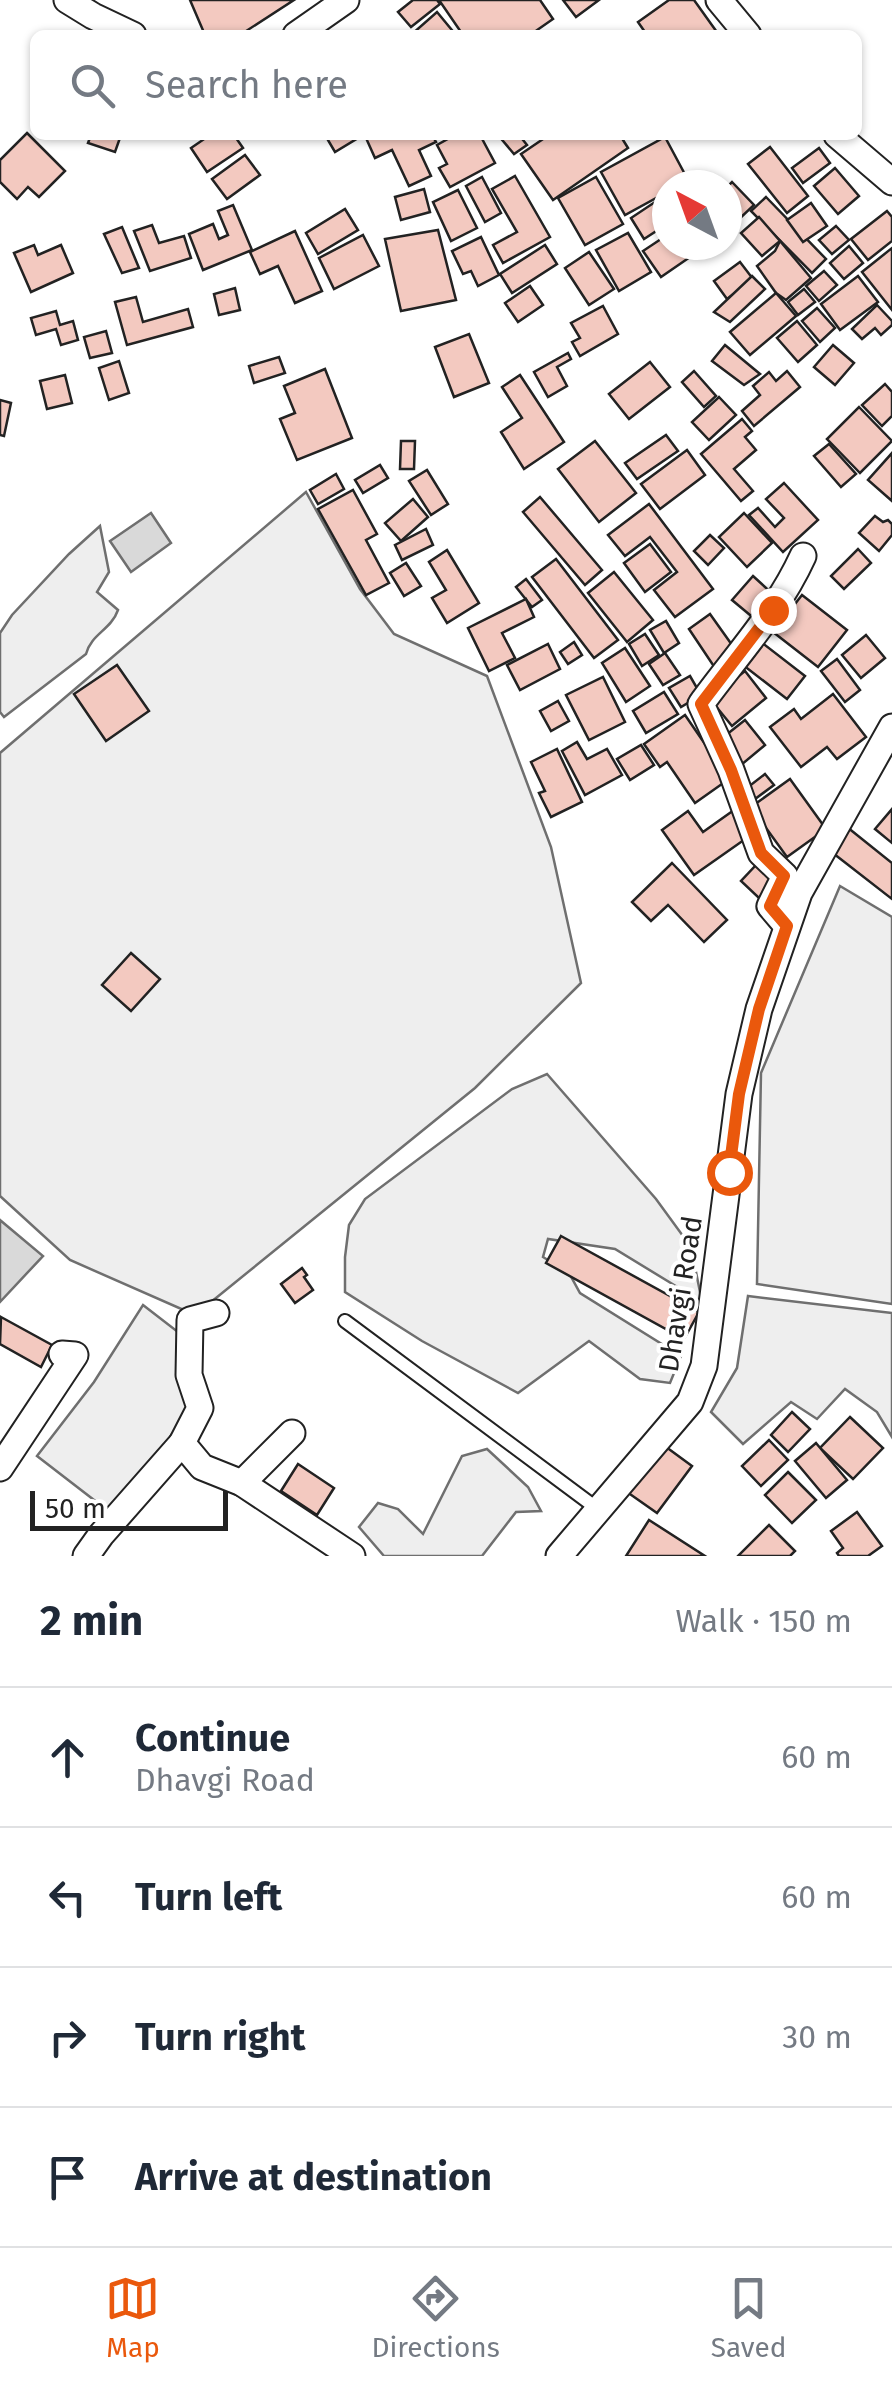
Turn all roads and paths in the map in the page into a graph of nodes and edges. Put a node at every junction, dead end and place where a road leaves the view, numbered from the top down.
1 (67, 0) edge
2 (346, 0) edge
3 (718, 0) edge
4 (122, 30) edge
5 (303, 30) edge
6 (744, 30) edge
7 (843, 140) edge
8 (892, 182) edge
9 (803, 556) dead end
10 (892, 727) edge
11 (787, 926) junction
12 (216, 1313) dead end
13 (345, 1322) dead end
14 (62, 1354) dead end
15 (292, 1433) dead end
16 (182, 1443) junction
17 (0, 1468) edge
18 (242, 1483) junction
19 (599, 1510) junction
20 (86, 1556) edge
21 (352, 1556) edge
22 (558, 1556) edge

1 - 4 street
2 - 5 street
3 - 6 street
7 - 8 street
9 - 11 street
10 - 11 street, Dhavgi Road
11 - 19 street, Dhavgi Road
12 - 16 street
13 - 19 lane
14 - 17 street
15 - 18 street
16 - 18 street
16 - 20 street
18 - 21 street
19 - 22 street, Dhavgi Road

